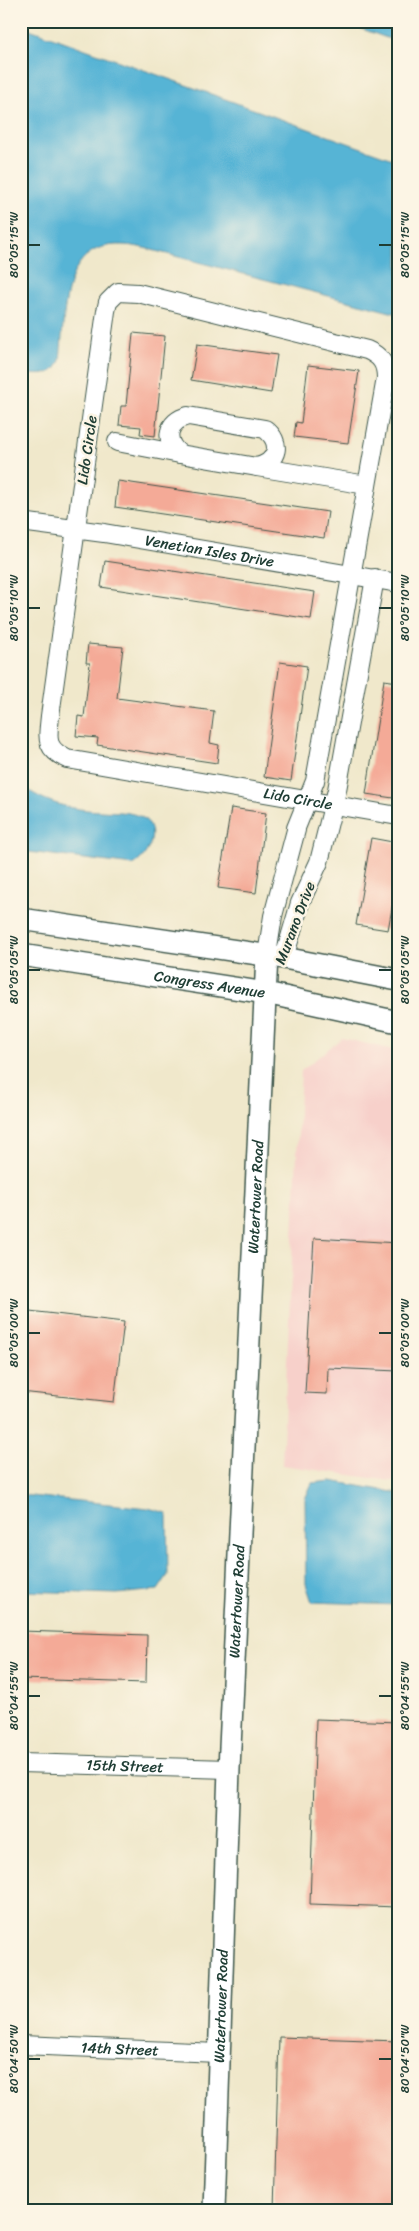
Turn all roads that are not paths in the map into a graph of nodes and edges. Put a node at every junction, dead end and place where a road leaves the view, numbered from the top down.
1 (116, 442) dead end
2 (180, 454) junction
3 (257, 466) junction
4 (367, 484) junction
5 (21, 522) edge
6 (76, 530) junction
7 (352, 574) junction
8 (375, 578) junction
9 (398, 583) edge
10 (307, 800) junction
11 (333, 805) junction
12 (398, 816) edge
13 (21, 919) edge
14 (21, 955) edge
15 (276, 956) junction
16 (398, 980) edge
17 (266, 993) junction
18 (398, 1022) edge
19 (21, 1763) edge
20 (229, 1769) junction
21 (21, 2045) edge
22 (219, 2053) junction
23 (214, 2210) edge

1 - 2 street
2 - 3 street
2 - 3 street
3 - 4 street
4 - 6 street, Lido Circle
4 - 7 street, Lido Circle
5 - 6 street, Venetian Isles Drive
6 - 7 street, Venetian Isles Drive
6 - 10 street, Lido Circle
7 - 8 street, Venetian Isles Drive
7 - 10 street, Murano Drive
8 - 9 street, Venetian Isles Drive
8 - 11 street, Murano Drive
10 - 11 street, Lido Circle
10 - 15 street, Murano Drive
11 - 12 street, Lido Circle
11 - 15 street, Murano Drive
13 - 15 street
14 - 17 street, Congress Avenue
15 - 16 street
15 - 17 street, Murano Drive
17 - 18 street, Congress Avenue
17 - 20 street, Watertower Road
19 - 20 street, 15th Street
20 - 22 street, Watertower Road
21 - 22 street, 14th Street
22 - 23 street, Watertower Road

